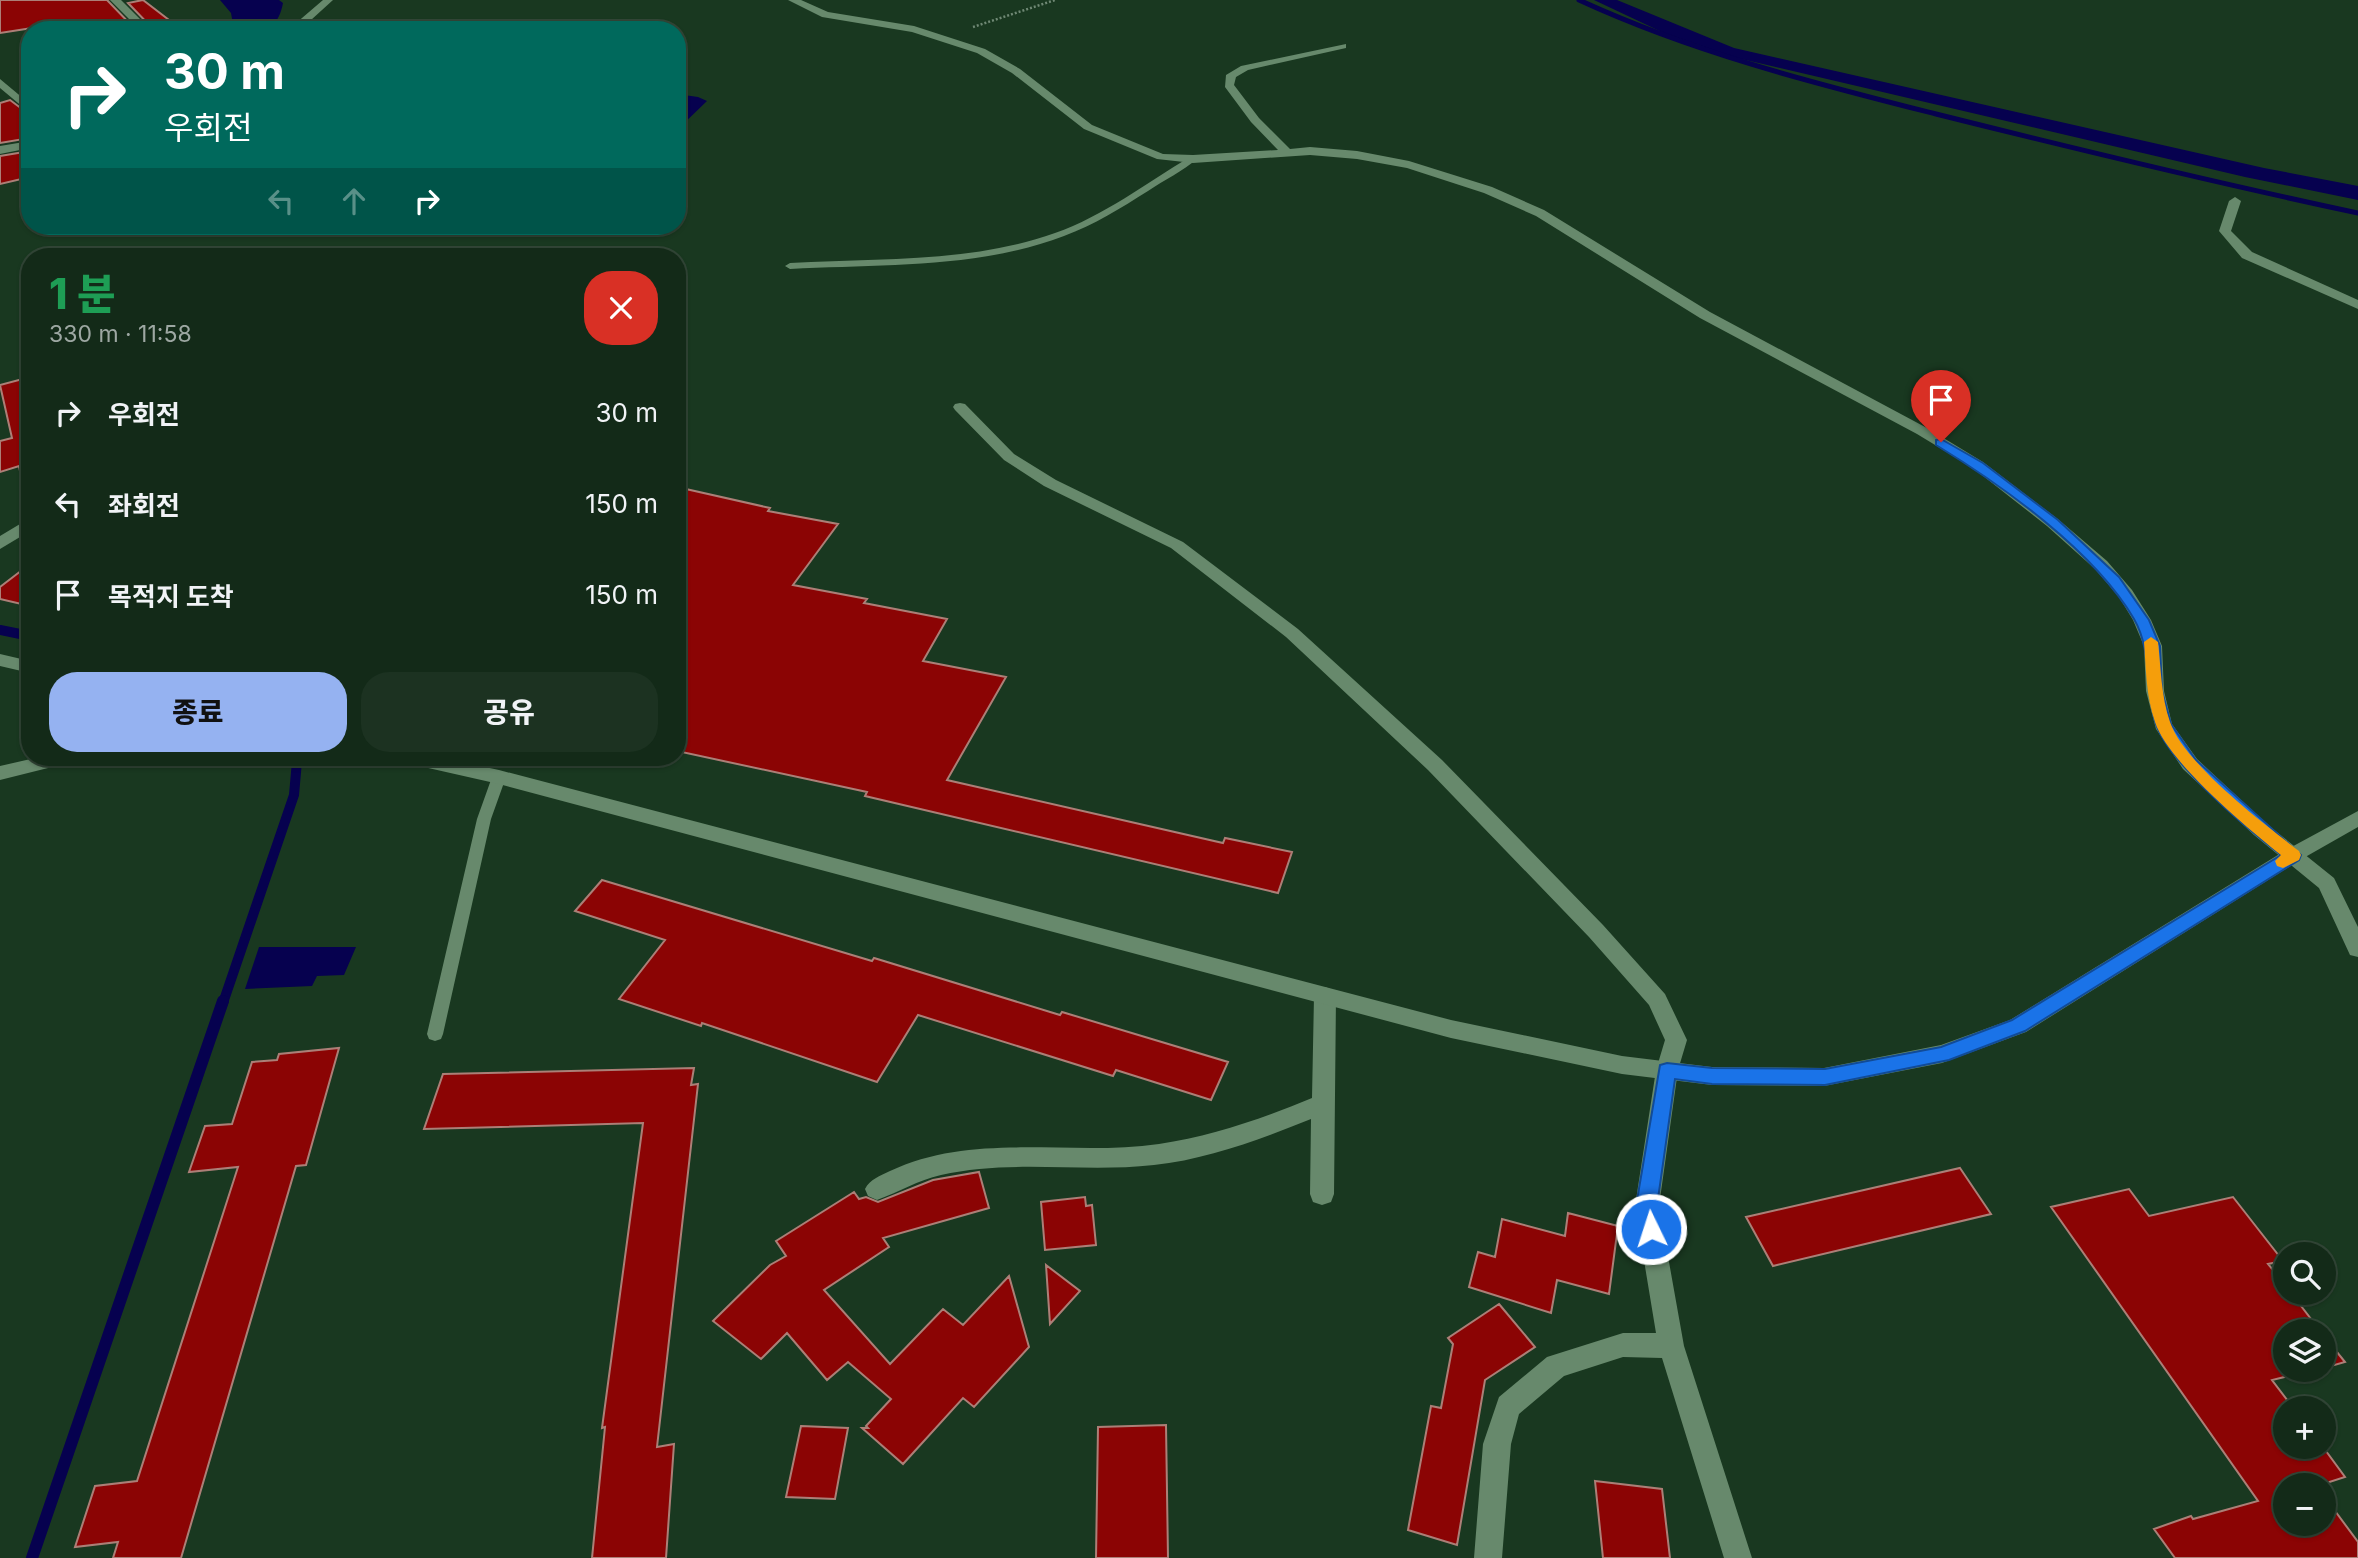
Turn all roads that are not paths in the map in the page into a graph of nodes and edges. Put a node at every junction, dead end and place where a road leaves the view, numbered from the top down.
1 (115, 0) edge
2 (328, 0) edge
3 (793, 0) edge
4 (137, 21) edge
5 (305, 21) edge
6 (1342, 47) dead end
7 (0, 82) edge
8 (21, 102) edge
9 (21, 146) edge
10 (0, 150) edge
11 (1287, 152) junction
12 (1194, 159) junction
13 (2235, 201) dead end
14 (790, 266) dead end
15 (2358, 305) edge
16 (960, 407) dead end
17 (21, 529) edge
18 (0, 544) edge
19 (0, 660) edge
20 (21, 665) edge
21 (28, 766) edge
22 (450, 766) edge
23 (0, 773) edge
24 (499, 777) junction
25 (2358, 818) edge
26 (2293, 855) junction
27 (2358, 949) edge
28 (1325, 996) junction
29 (435, 1034) dead end
30 (1667, 1070) junction
31 (1323, 1104) junction
32 (877, 1189) dead end
33 (1322, 1194) dead end
34 (1671, 1346) junction
35 (1488, 1558) edge
36 (1738, 1558) edge

1 - 4 street
2 - 5 street
3 - 12 street
6 - 11 street
7 - 8 street
9 - 10 street
11 - 12 street
11 - 26 street
12 - 14 lane
13 - 15 street
16 - 30 street
17 - 18 street
19 - 20 street
21 - 23 street
22 - 24 street
24 - 28 street
24 - 29 lane
25 - 26 street
26 - 27 street
26 - 30 street
28 - 30 street
28 - 31 street
30 - 34 street
31 - 32 street
31 - 33 street
34 - 35 street
34 - 36 street

